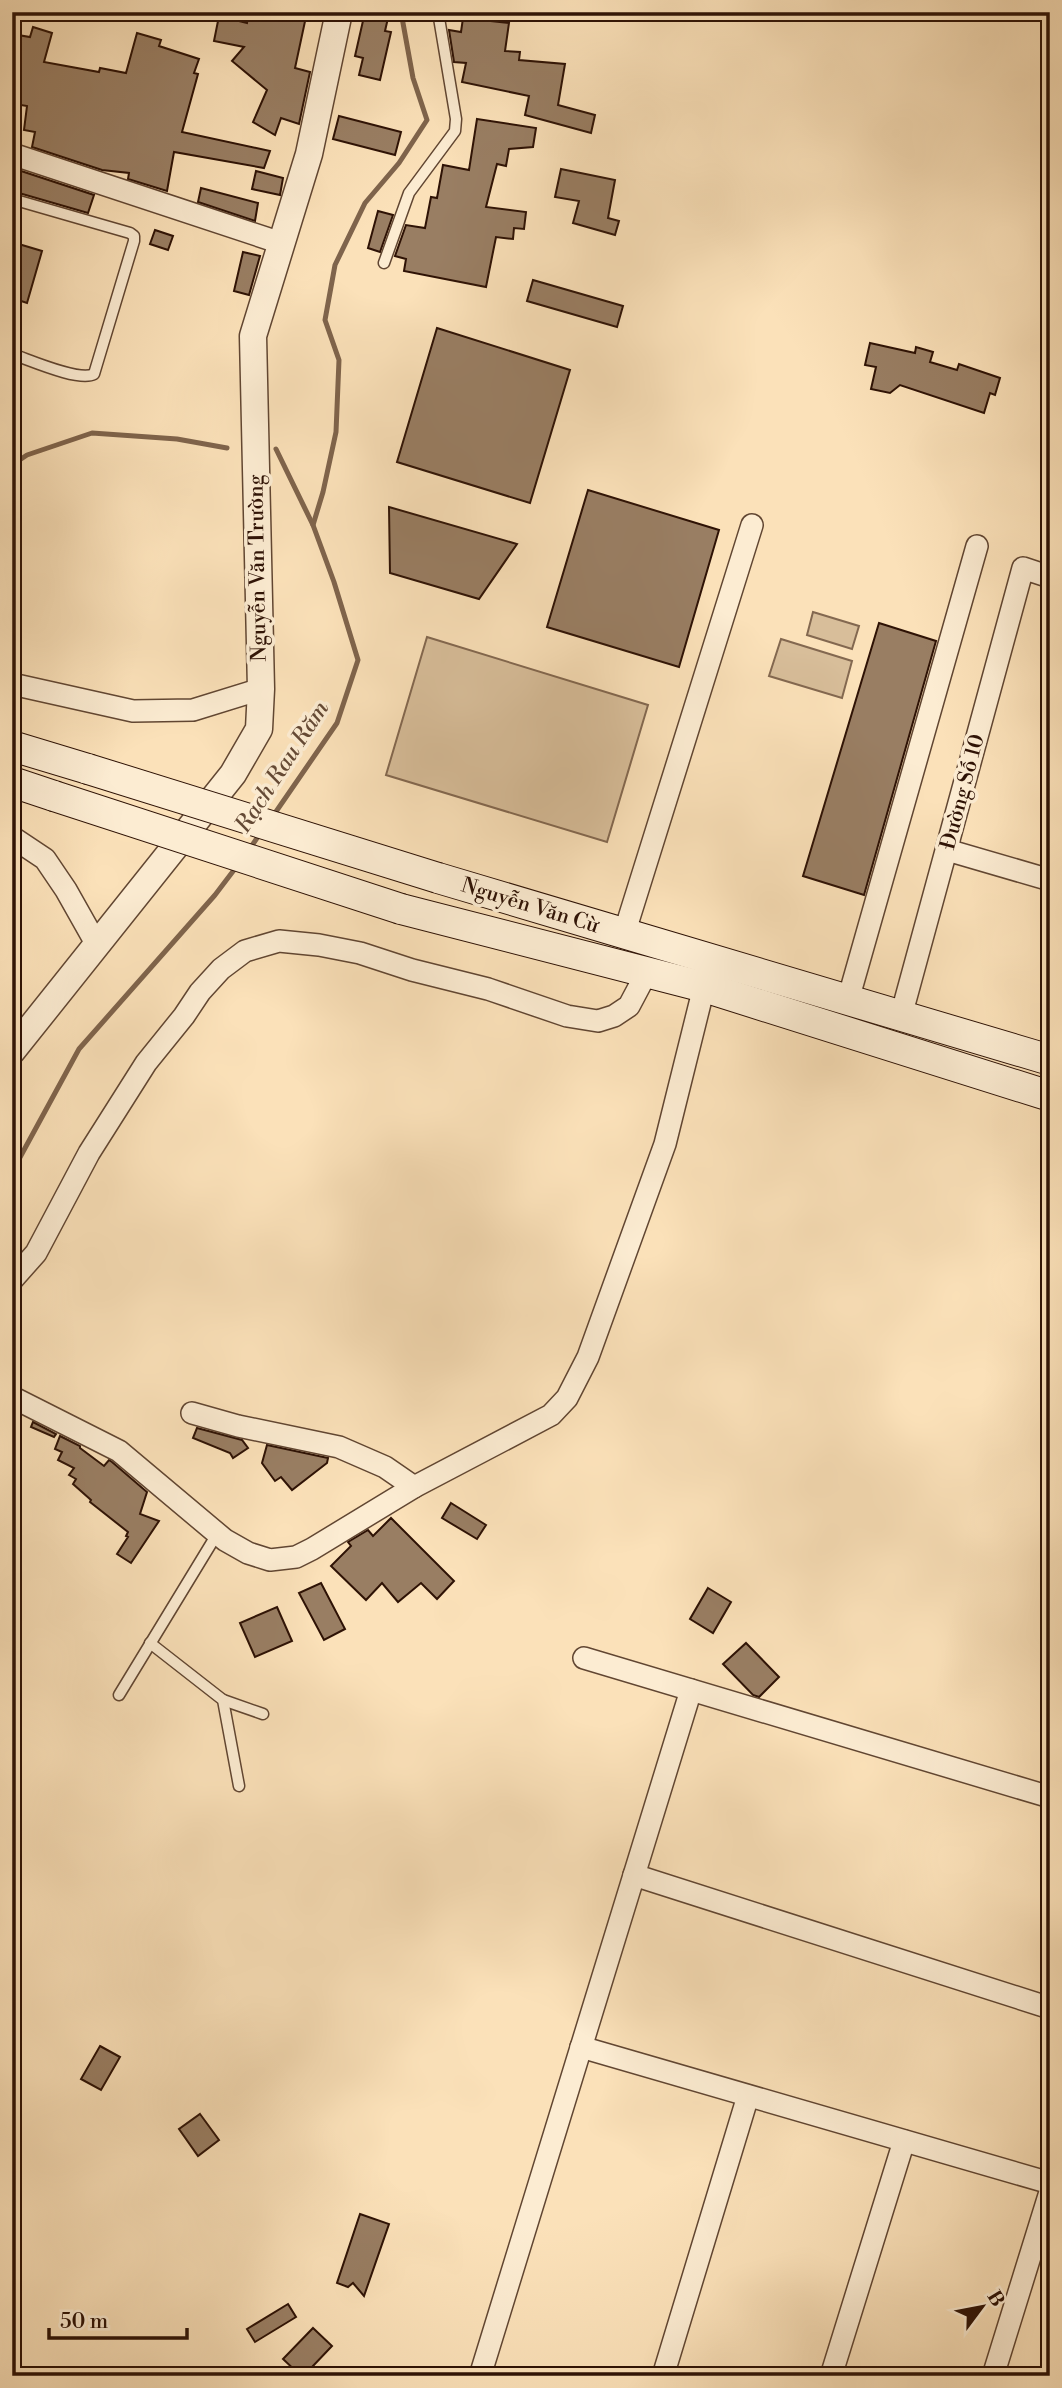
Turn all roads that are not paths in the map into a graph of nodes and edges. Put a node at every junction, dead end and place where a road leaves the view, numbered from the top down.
1 (339, 12) edge
2 (438, 12) edge
3 (12, 154) edge
4 (12, 200) edge
5 (281, 243) junction
6 (384, 263) dead end
7 (12, 354) edge
8 (752, 526) dead end
9 (977, 546) dead end
10 (1050, 577) edge
11 (12, 684) edge
12 (261, 689) junction
13 (12, 746) edge
14 (12, 782) edge
15 (12, 837) edge
16 (947, 850) junction
17 (1050, 880) edge
18 (624, 933) junction
19 (97, 945) junction
20 (647, 972) junction
21 (704, 987) junction
22 (848, 1000) junction
23 (901, 1016) junction
24 (892, 1046) junction
25 (12, 1051) edge
26 (1050, 1060) edge
27 (1050, 1096) edge
28 (12, 1280) edge
29 (12, 1396) edge
30 (192, 1413) dead end
31 (414, 1487) junction
32 (217, 1534) junction
33 (150, 1643) junction
34 (584, 1658) dead end
35 (691, 1690) junction
36 (118, 1695) dead end
37 (223, 1700) junction
38 (263, 1714) dead end
39 (239, 1786) dead end
40 (1050, 1797) edge
41 (634, 1875) junction
42 (1050, 2008) edge
43 (581, 2048) junction
44 (748, 2096) junction
45 (904, 2141) junction
46 (1050, 2183) edge
47 (1050, 2192) edge
48 (481, 2376) edge
49 (663, 2376) edge
50 (831, 2376) edge
51 (993, 2376) edge

1 - 5 street, Nguyễn Văn Trường
2 - 6 lane
3 - 5 street
4 - 7 lane
5 - 12 street, Nguyễn Văn Trường
8 - 18 street
9 - 22 street
10 - 16 street, Đường Số 10
11 - 12 street
12 - 19 street, Nguyễn Văn Trường
13 - 18 main road, Nguyễn Văn Cừ, bridge
14 - 20 main road, Nguyễn Văn Cừ, bridge
15 - 19 street
16 - 17 street
16 - 23 street, Đường Số 10
18 - 22 main road, Nguyễn Văn Cừ
19 - 25 street, Nguyễn Văn Trường
20 - 21 main road, Nguyễn Văn Cừ
20 - 28 street
21 - 24 main road, Nguyễn Văn Cừ
21 - 31 street
22 - 23 main road, Nguyễn Văn Cừ
23 - 24 main road
23 - 26 main road, Nguyễn Văn Cừ
24 - 27 main road, Nguyễn Văn Cừ
29 - 32 street
30 - 31 street
31 - 32 street
32 - 33 lane
33 - 36 lane
33 - 37 lane
34 - 35 street
35 - 40 street
35 - 41 street
37 - 38 lane
37 - 39 lane
41 - 42 street
41 - 43 street
43 - 44 street
43 - 48 street
44 - 45 street
44 - 49 street
45 - 46 street
45 - 50 street
47 - 51 street

